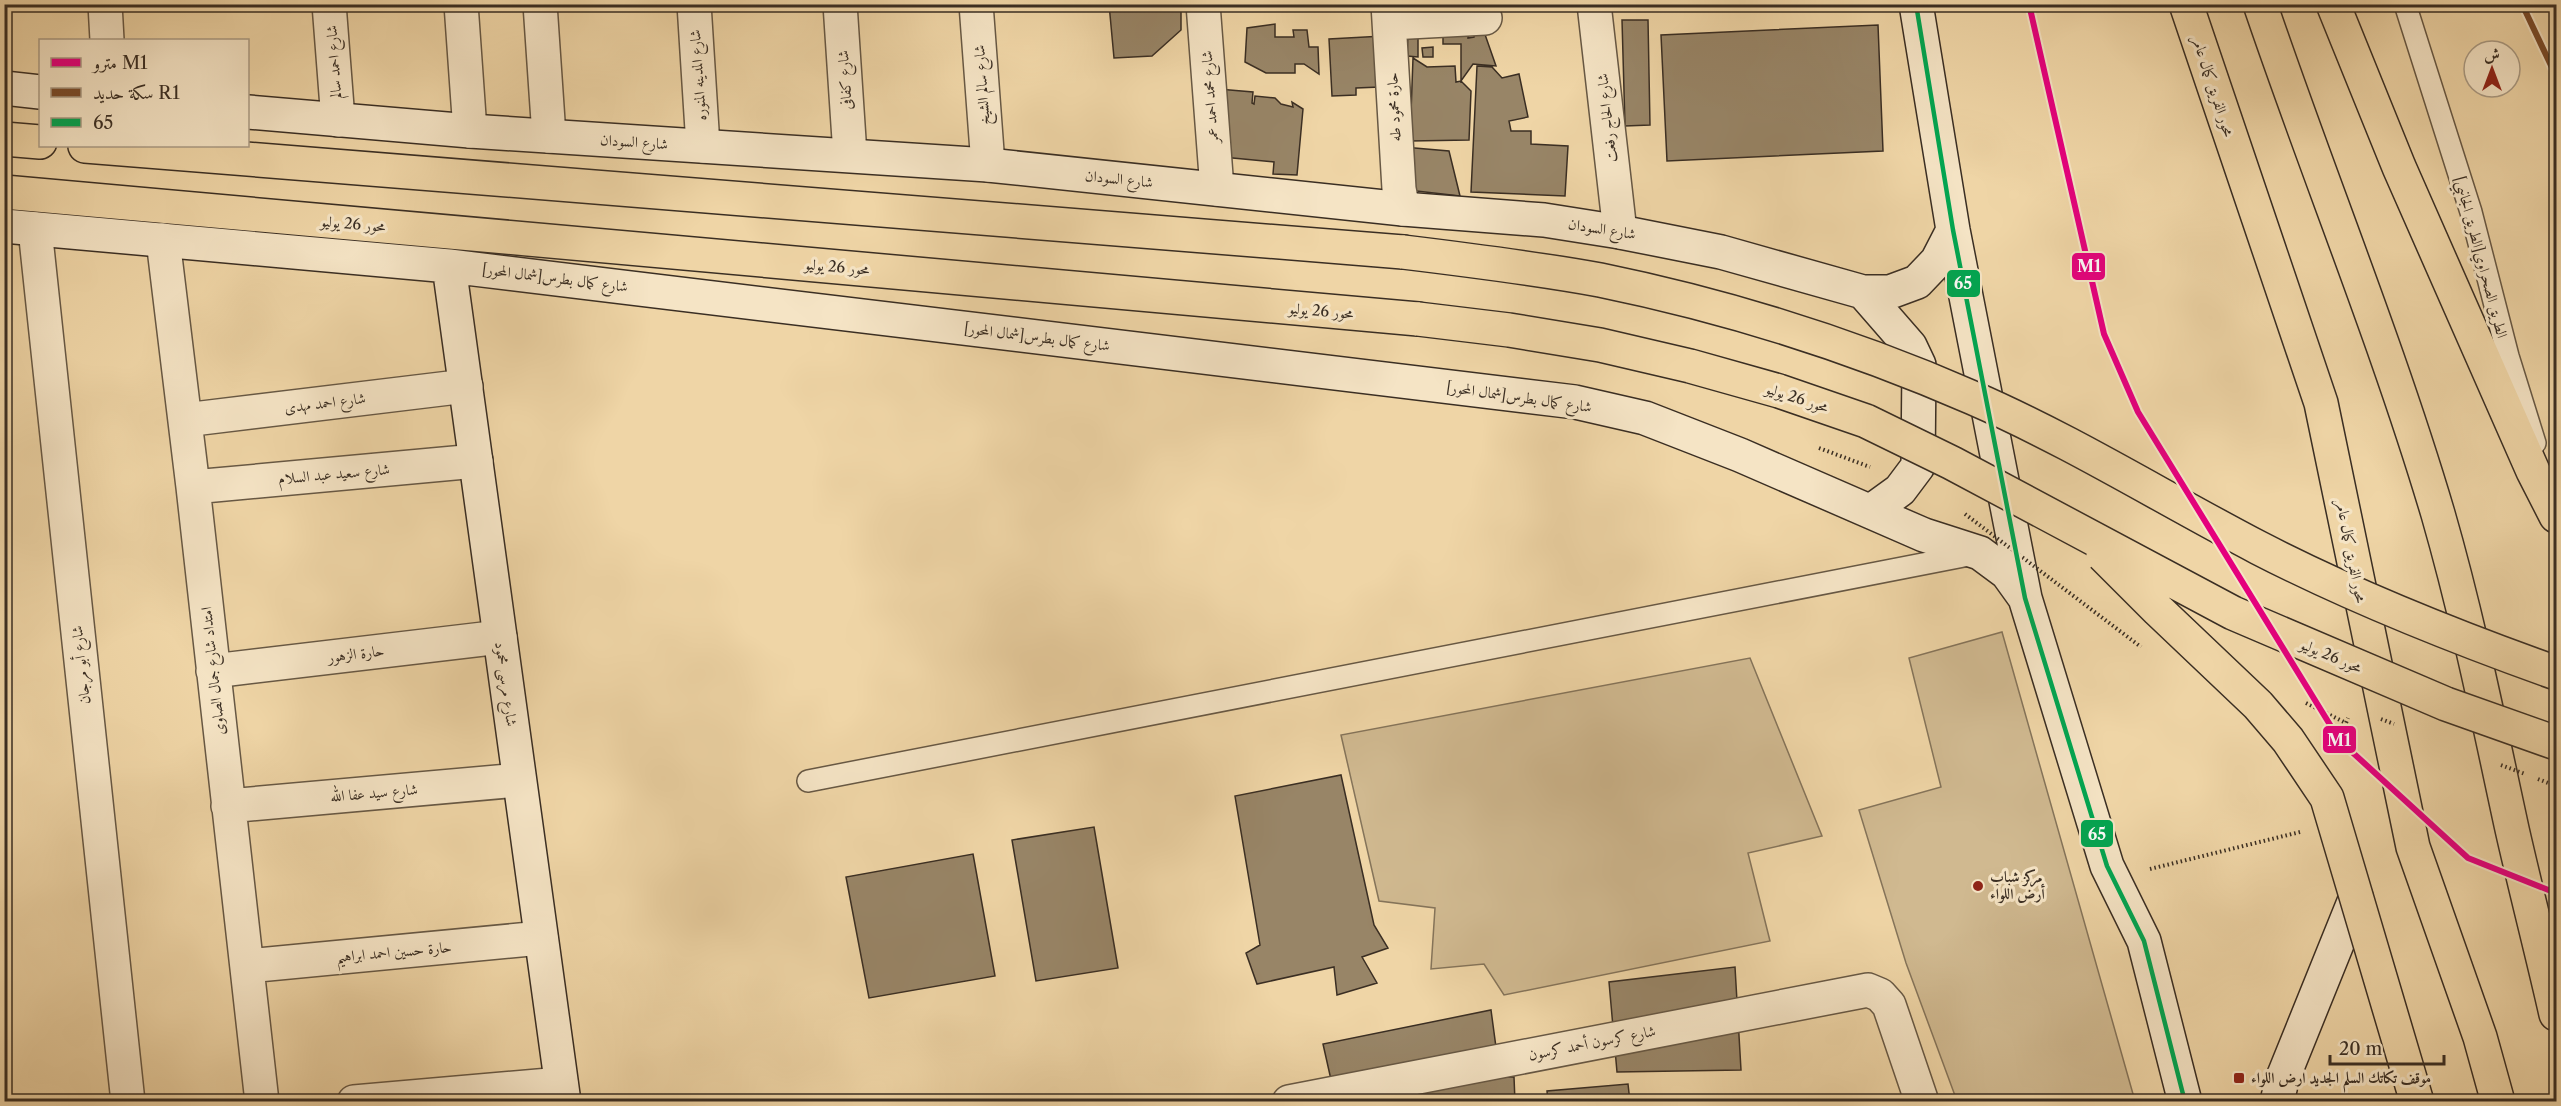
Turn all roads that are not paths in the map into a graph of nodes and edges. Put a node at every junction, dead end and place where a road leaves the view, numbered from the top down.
1 (105, 4) edge
2 (329, 4) edge
3 (461, 4) edge
4 (540, 4) edge
5 (694, 4) edge
6 (840, 4) edge
7 (976, 4) edge
8 (1203, 4) edge
9 (1594, 4) edge
10 (1916, 4) edge
11 (2186, 4) edge
12 (2260, 4) edge
13 (2333, 4) edge
14 (2405, 4) edge
15 (1389, 14) edge
16 (1485, 18) dead end
17 (107, 39) edge
18 (4, 88) edge
19 (39, 92) edge
20 (249, 112) edge
21 (338, 120) junction
22 (470, 131) junction
23 (549, 136) junction
24 (4, 139) edge
25 (39, 142) edge
26 (703, 146) junction
27 (97, 147) edge
28 (850, 155) junction
29 (988, 165) junction
30 (1217, 189) junction
31 (4, 192) edge
32 (1403, 209) junction
33 (20, 227) edge
34 (1953, 230) junction
35 (1620, 232) junction
36 (163, 240) junction
37 (449, 266) junction
38 (1863, 292) junction
39 (466, 386) junction
40 (185, 420) junction
41 (476, 461) junction
42 (193, 487) junction
43 (2556, 509) edge
44 (1871, 510) junction
45 (2556, 516) edge
46 (2081, 532) junction
47 (1980, 553) junction
48 (2025, 598) junction
49 (500, 637) junction
50 (213, 671) junction
51 (2556, 673) edge
52 (2556, 743) edge
53 (519, 780) junction
54 (808, 781) dead end
55 (228, 806) junction
56 (2356, 897) junction
57 (541, 938) junction
58 (247, 966) junction
59 (2556, 1014) edge
60 (562, 1093) edge
61 (2188, 1096) edge
62 (128, 1101) edge
63 (262, 1101) edge
64 (354, 1101) edge
65 (1289, 1101) edge
66 (1922, 1101) edge
67 (2277, 1101) edge
68 (2417, 1101) edge
69 (2498, 1101) edge

1 - 17 street
2 - 21 street, شارع احمد سالم
3 - 22 street
4 - 23 street
5 - 26 street, شارع المدينه المنوره
6 - 28 street, شارع كفافى
7 - 29 street, شارع سالم الشيخ
8 - 30 street, شارع محمد احمد عمر
9 - 35 street, شارع الحاج رفعت
10 - 34 street
11 - 69 highway, محور الفريق كمال عامر
12 - 59 highway
13 - 45 highway
14 - 43 lane, الطريق الصحراوي[الطريق الجانبي]
15 - 16 street
15 - 32 street, حارة محمود طه
18 - 19 street
20 - 21 street, شارع السودان
21 - 22 street, شارع السودان
22 - 23 street, شارع السودان
23 - 26 street, شارع السودان
24 - 25 highway
26 - 28 street, شارع السودان
27 - 51 highway, bridge
28 - 29 street, شارع السودان
29 - 30 street, شارع السودان
30 - 32 street, شارع السودان
31 - 46 highway, محور 26 يوليو, bridge
32 - 35 street, شارع السودان
33 - 36 street, شارع كمال بطرس[شمال المحور]
33 - 62 street, شارع أبو مرجان
34 - 38 street, شارع السودان
34 - 48 street
35 - 38 street, شارع السودان
36 - 37 street, شارع كمال بطرس[شمال المحور]
36 - 40 street, امتداد شارع جمال الصاوى
37 - 39 street, شارع مرسى محمود
37 - 44 street, شارع كمال بطرس[شمال المحور]
38 - 44 street
39 - 40 street, شارع احمد مهدى
39 - 41 street, شارع مرسى محمود
40 - 42 street, امتداد شارع جمال الصاوى
41 - 42 street, شارع سعيد عبد السلام
41 - 49 street, شارع مرسى محمود
42 - 50 street, امتداد شارع جمال الصاوى
44 - 47 street, شارع كمال بطرس[شمال المحور]
46 - 52 highway, محور 26 يوليو, bridge
46 - 56 highway, bridge
47 - 48 street, شارع كمال بطرس[شمال المحور]
47 - 54 lane
48 - 61 street
49 - 50 street, حارة الزهور
49 - 53 street, شارع مرسى محمود
50 - 55 street, امتداد شارع جمال الصاوى
53 - 55 street, شارع سيد عفا الله
53 - 57 street, شارع مرسى محمود
55 - 58 street, امتداد شارع جمال الصاوى
56 - 67 street
56 - 68 highway, bridge
57 - 58 street, حارة حسين احمد ابراهيم
57 - 60 street, شارع مرسى محمود
58 - 63 street, امتداد شارع جمال الصاوى
60 - 64 street
65 - 66 street, شارع كرسون أحمد كرسون

